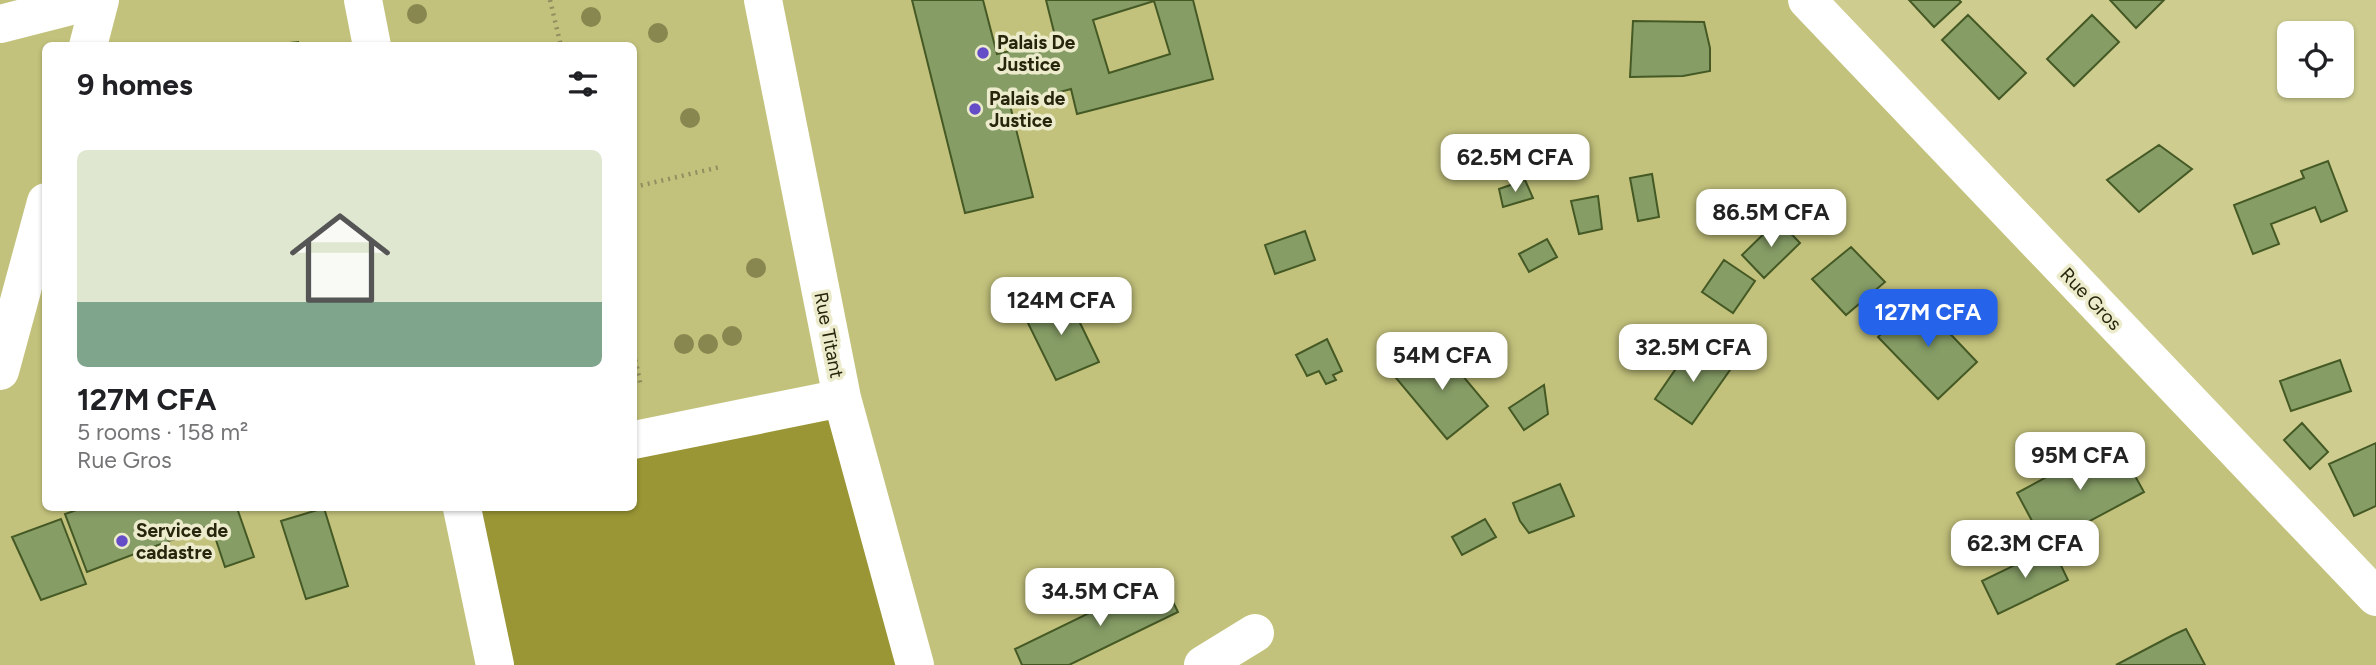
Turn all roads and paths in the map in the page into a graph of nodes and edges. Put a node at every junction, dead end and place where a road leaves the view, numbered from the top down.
1 (94, 0) edge
2 (100, 0) edge
3 (363, 0) edge
4 (551, 0) edge
5 (763, 0) edge
6 (1807, 0) edge
7 (0, 24) edge
8 (89, 42) edge
9 (371, 42) edge
10 (560, 42) edge
11 (720, 167) dead end
12 (637, 186) edge
13 (42, 217) edge
14 (637, 368) edge
15 (0, 370) edge
16 (641, 387) dead end
17 (842, 398) junction
18 (637, 439) edge
19 (463, 511) edge
20 (2376, 597) edge
21 (1255, 633) dead end
22 (495, 665) edge
23 (915, 665) edge
24 (1203, 665) edge

1 - 7 street
2 - 8 street
3 - 9 street
4 - 10 path
5 - 17 street, Rue Titant
6 - 20 street, Rue Gros
11 - 12 path
13 - 15 street
14 - 16 path
17 - 18 street
17 - 23 street, Rue Titant
19 - 22 street
21 - 24 street

